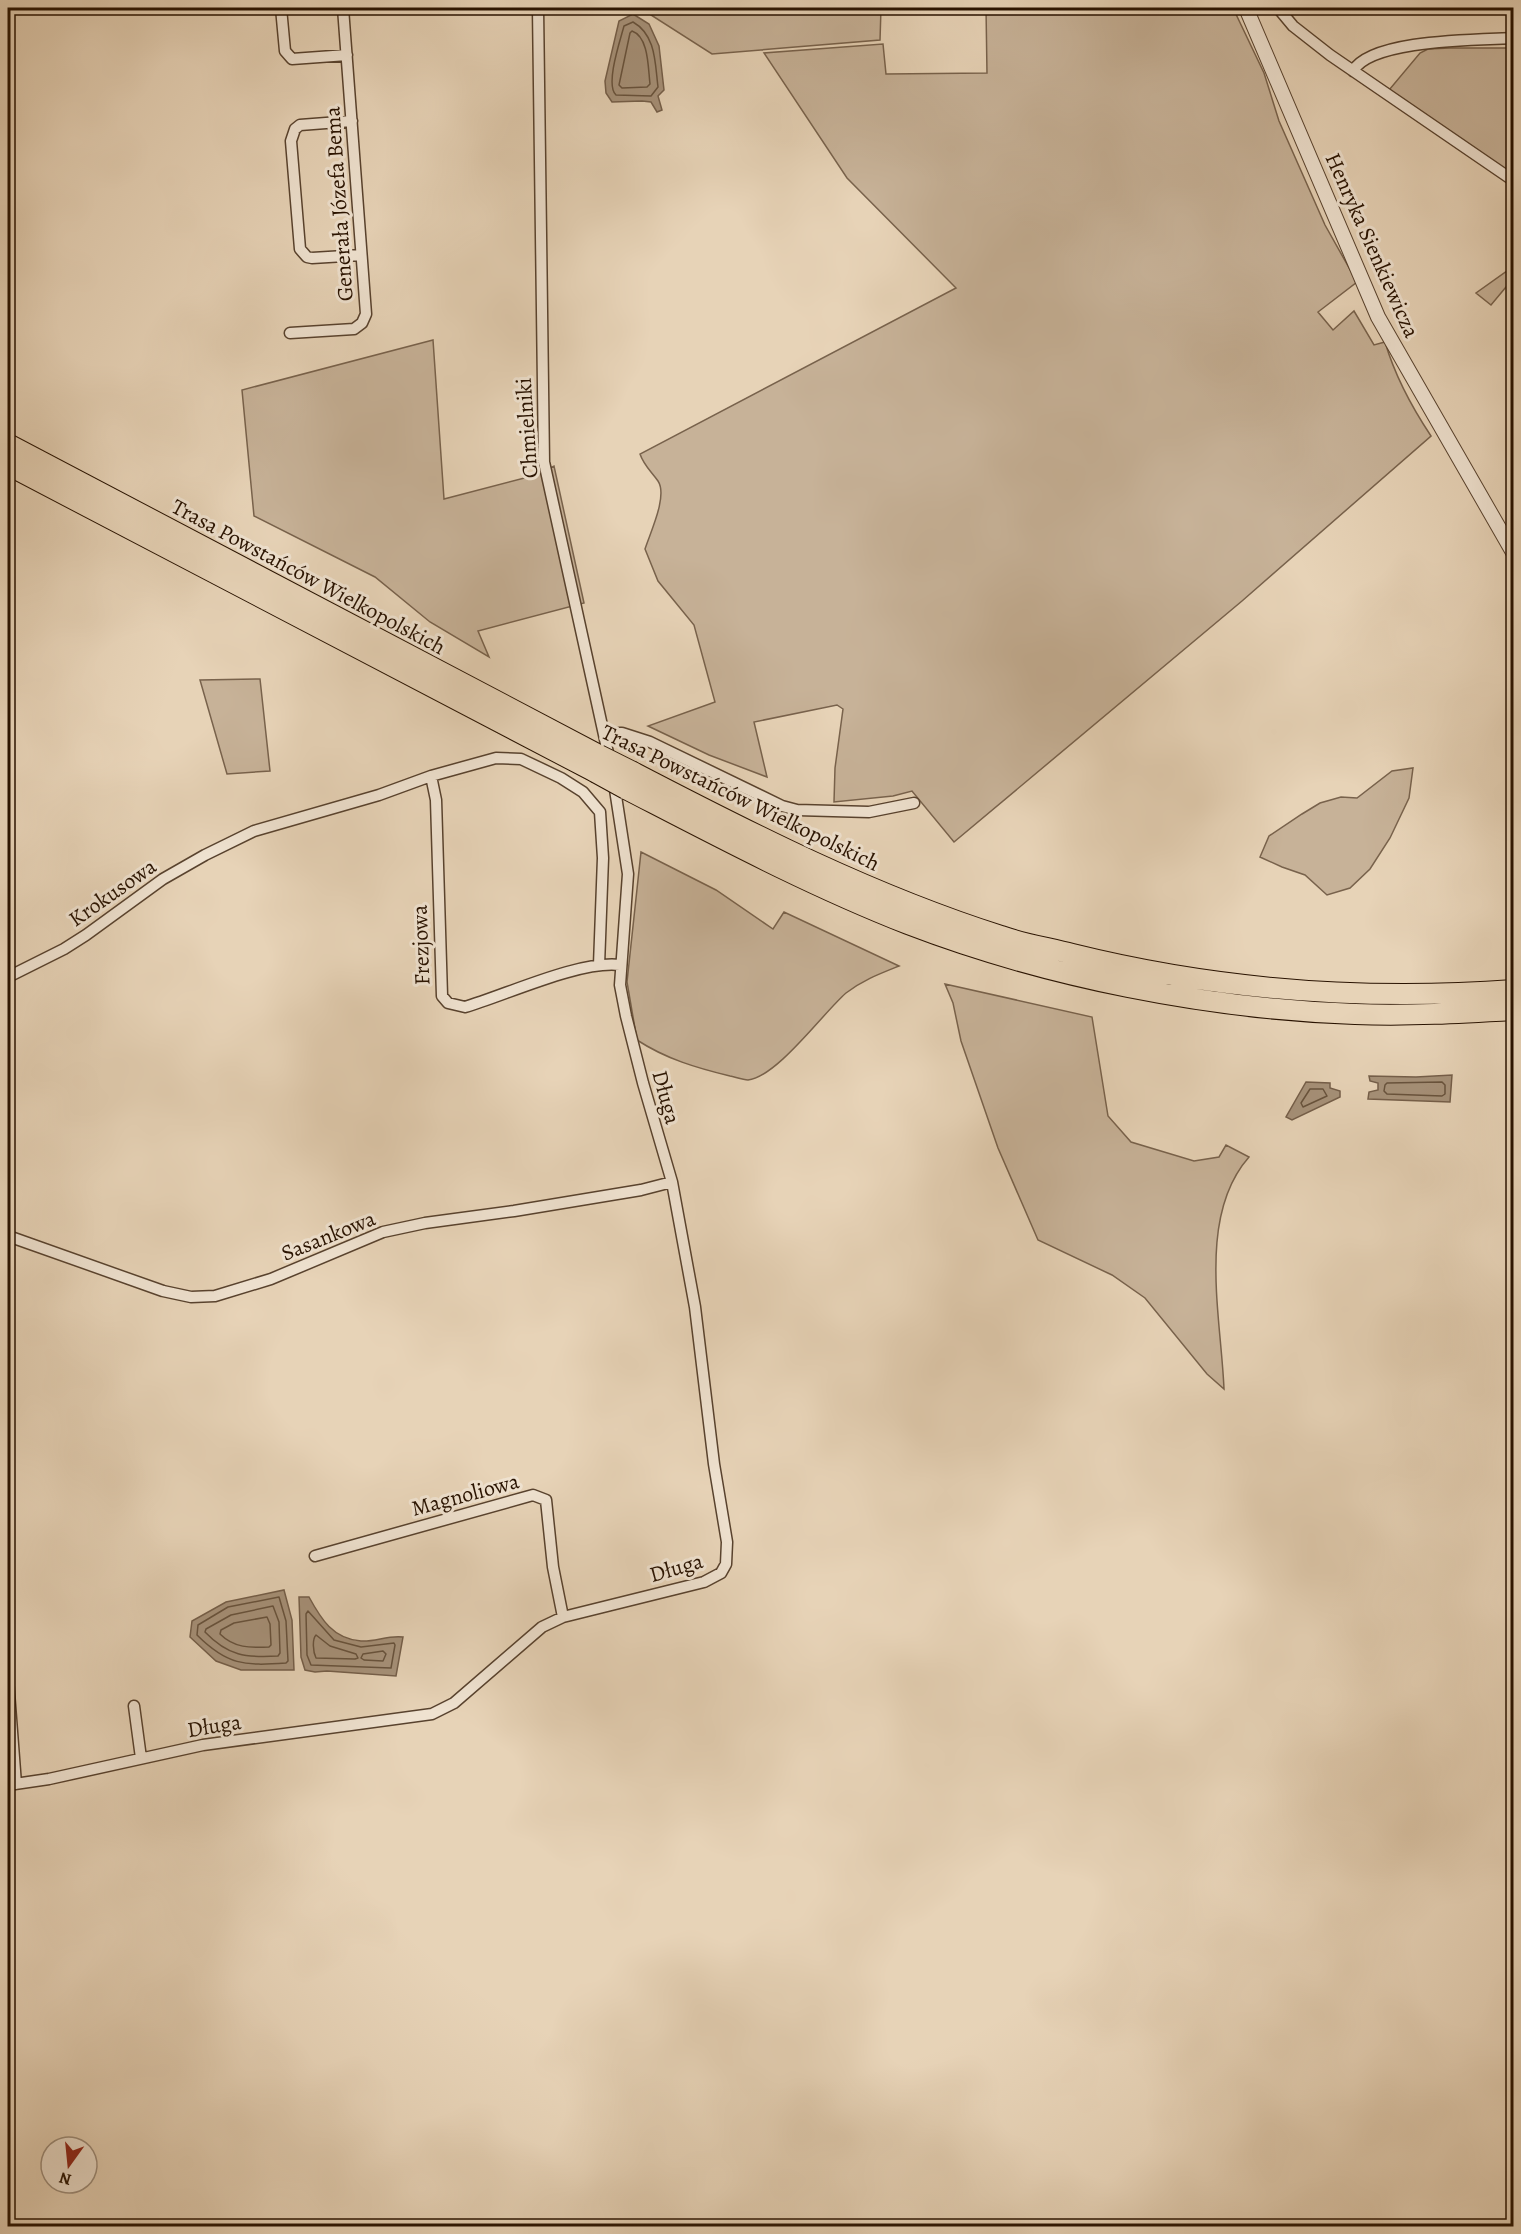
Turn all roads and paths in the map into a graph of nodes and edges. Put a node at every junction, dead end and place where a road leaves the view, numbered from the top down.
1 (281, 8) edge
2 (343, 8) edge
3 (538, 8) edge
4 (1246, 8) edge
5 (1278, 8) edge
6 (1514, 38) edge
7 (347, 55) junction
8 (1353, 71) junction
9 (352, 121) junction
10 (1514, 181) edge
11 (361, 255) junction
12 (290, 333) dead end
13 (8, 444) edge
14 (8, 465) edge
15 (1514, 554) edge
16 (604, 733) junction
17 (597, 764) junction
18 (431, 776) junction
19 (630, 780) junction
20 (914, 803) dead end
21 (628, 874) joint
22 (599, 965) junction
23 (620, 965) junction
24 (8, 977) edge
25 (1514, 990) edge
26 (1514, 1010) edge
27 (672, 1182) junction
28 (8, 1236) edge
29 (315, 1556) dead end
30 (563, 1617) junction
31 (8, 1679) edge
32 (134, 1706) dead end
33 (141, 1758) junction
34 (12, 1785) edge

1 - 7 street
2 - 7 street, Generała Józefa Bema
3 - 16 street, Chmielniki
4 - 15 street, Henryka Sienkiewicza
5 - 8 street
6 - 8 street
7 - 9 street, Generała Józefa Bema
8 - 10 street
9 - 11 street, Generała Józefa Bema
9 - 11 street
11 - 12 street, Generała Józefa Bema
13 - 17 highway, Trasa Powstańców Wielkopolskich
14 - 17 highway, Trasa Powstańców Wielkopolskich
16 - 20 street
16 - 21 street, Chmielniki
17 - 19 highway, Trasa Powstańców Wielkopolskich, bridge
18 - 22 street, Krokusowa
18 - 22 street, Frezjowa
18 - 24 street, Krokusowa
19 - 25 highway, Trasa Powstańców Wielkopolskich
19 - 26 highway, Trasa Powstańców Wielkopolskich
21 - 23 street, Długa
22 - 23 street, Frezjowa
23 - 27 street, Długa
27 - 28 street, Sasankowa
27 - 30 street, Długa
29 - 30 street, Magnoliowa
30 - 33 street, Długa
31 - 34 street
32 - 33 street
33 - 34 street, Długa

